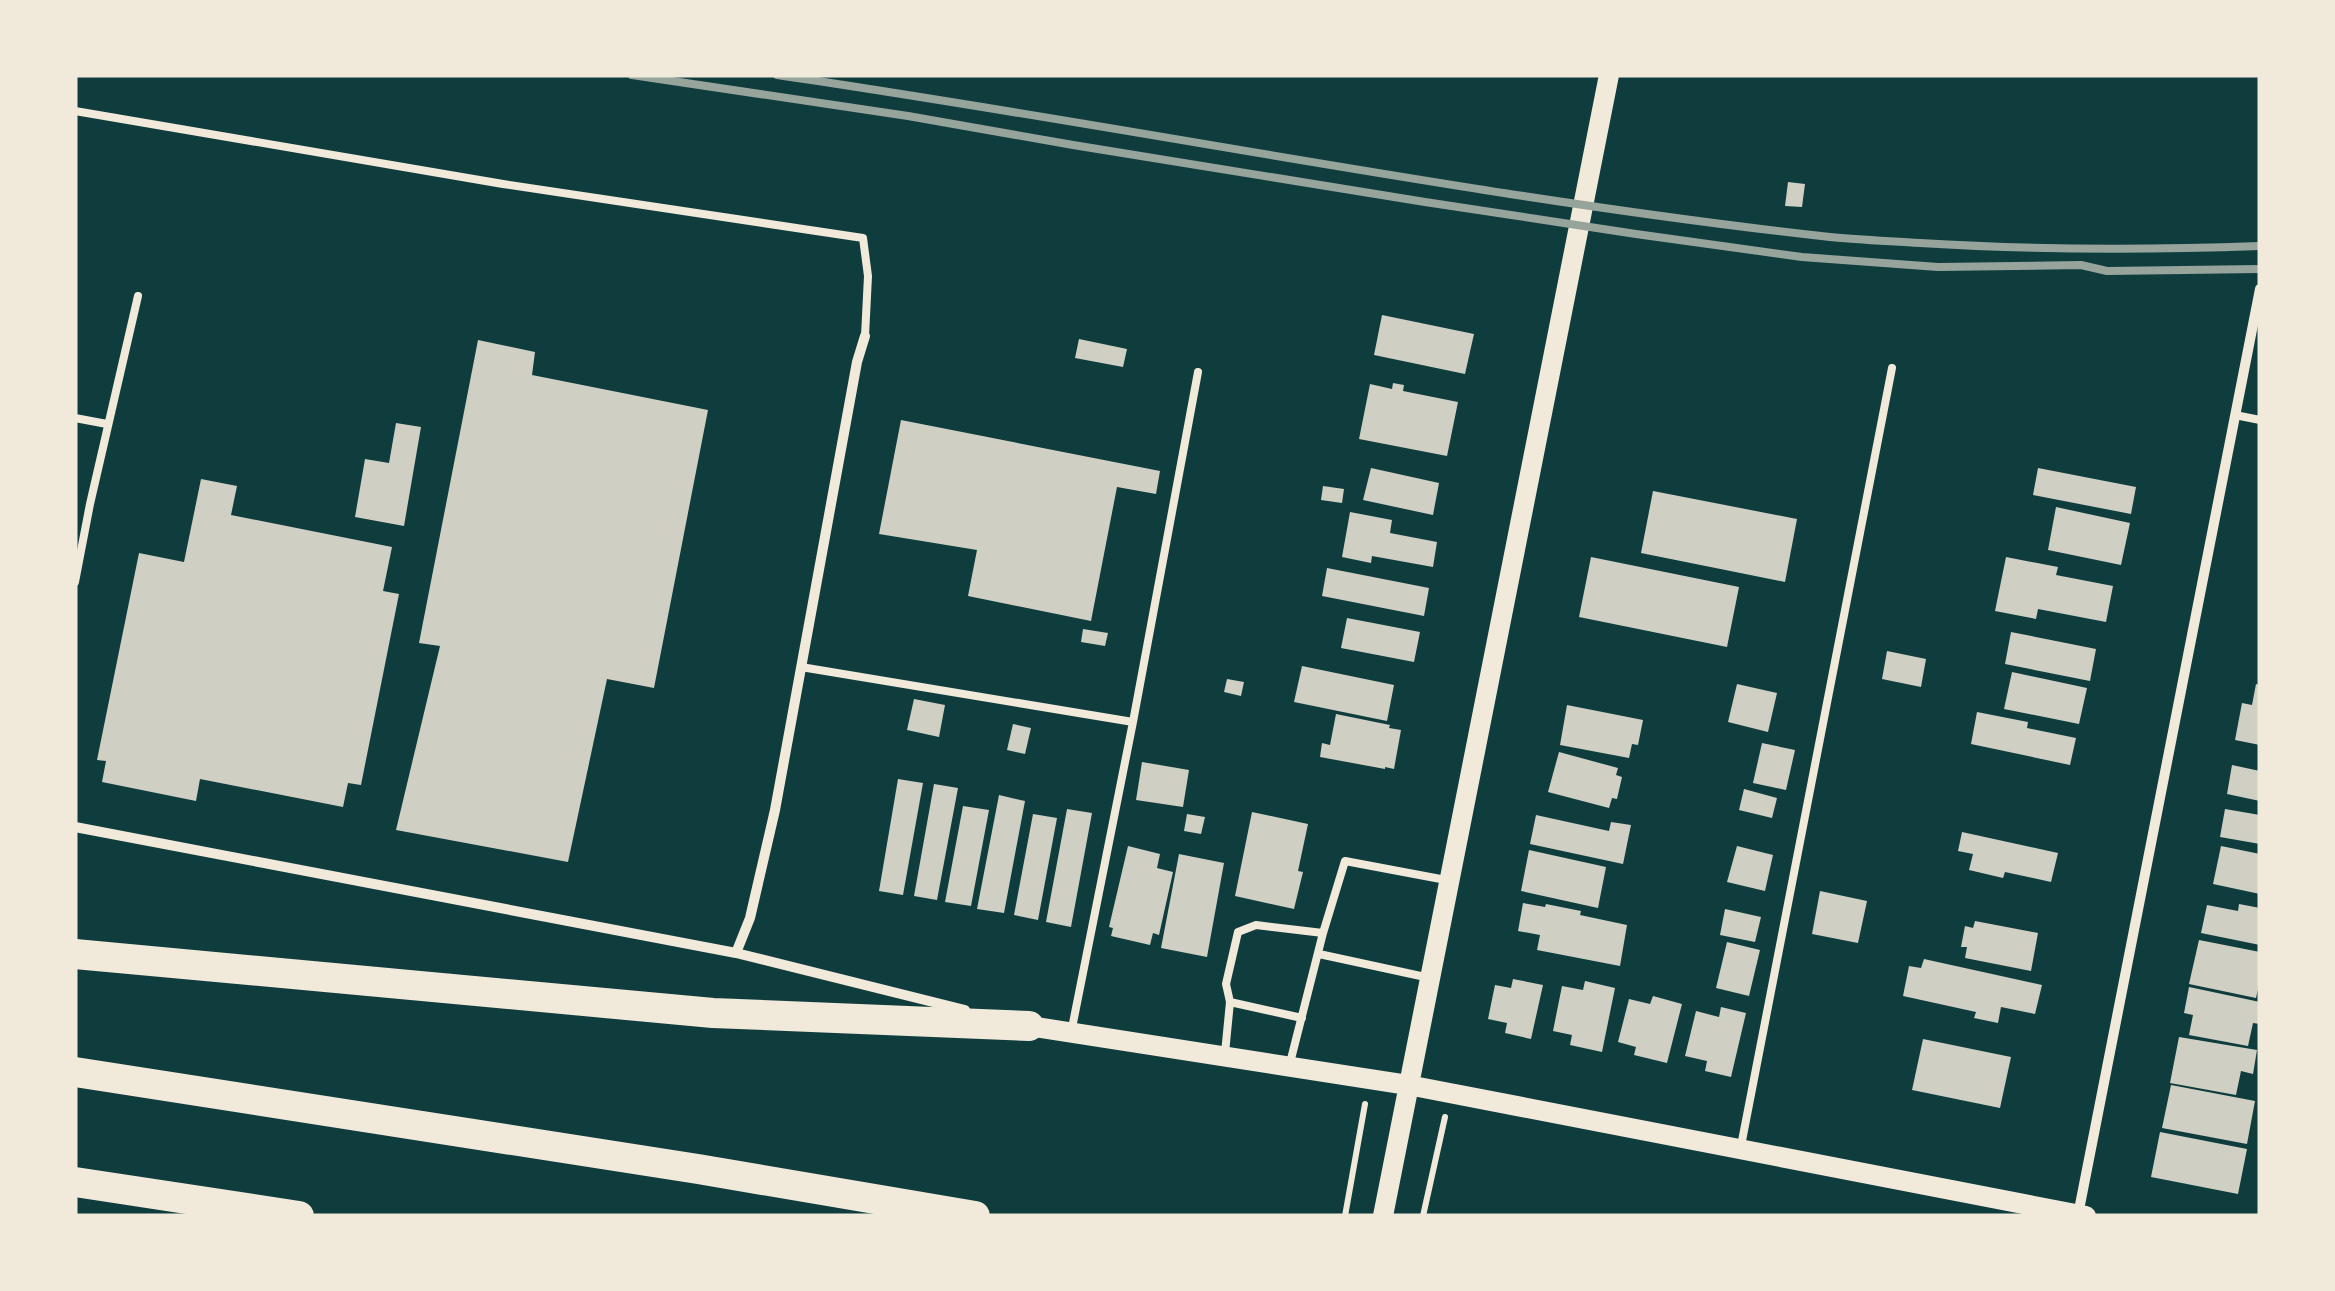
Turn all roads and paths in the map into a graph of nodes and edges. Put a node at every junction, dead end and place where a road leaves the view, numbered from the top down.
1 (1609, 75) edge
2 (75, 111) edge
3 (2260, 289) edge
4 (138, 296) dead end
5 (865, 336) joint
6 (1892, 368) dead end
7 (1198, 372) dead end
8 (2235, 415) junction
9 (75, 418) edge
10 (2260, 420) edge
11 (107, 424) junction
12 (75, 501) edge
13 (90, 504) junction
14 (75, 582) edge
15 (801, 668) junction
16 (1133, 722) junction
17 (75, 826) edge
18 (1449, 880) junction
19 (1324, 933) junction
20 (736, 953) junction
21 (75, 954) edge
22 (1319, 954) junction
23 (1430, 978) junction
24 (1230, 1002) junction
25 (1302, 1018) junction
26 (1029, 1026) junction
27 (1071, 1032) junction
28 (1225, 1057) junction
29 (1289, 1067) junction
30 (75, 1072) edge
31 (1368, 1079) junction
32 (1408, 1085) junction
33 (1450, 1095) junction
34 (1740, 1150) junction
35 (75, 1182) edge
36 (299, 1216) edge
37 (975, 1216) edge
38 (1344, 1216) edge
39 (1383, 1216) edge
40 (1423, 1216) edge
41 (2081, 1216) edge

1 - 18 main road
2 - 5 lane
3 - 8 street
4 - 11 lane
5 - 15 street
6 - 34 lane
7 - 16 lane
8 - 10 lane
8 - 41 street
9 - 11 lane
11 - 13 lane
12 - 13 lane
13 - 14 lane
15 - 16 lane
15 - 20 street
16 - 27 lane
17 - 20 street
18 - 19 lane
18 - 23 main road
19 - 22 lane
19 - 24 lane
20 - 26 street
21 - 26 highway
22 - 23 lane
22 - 25 lane
23 - 32 main road
24 - 25 lane
24 - 28 lane
25 - 29 lane
26 - 27 main road
27 - 28 main road
28 - 29 main road
29 - 31 main road
30 - 37 highway
31 - 32 main road
31 - 38 path
32 - 33 main road
32 - 39 main road
33 - 34 main road
33 - 40 path
34 - 41 main road
35 - 36 highway

